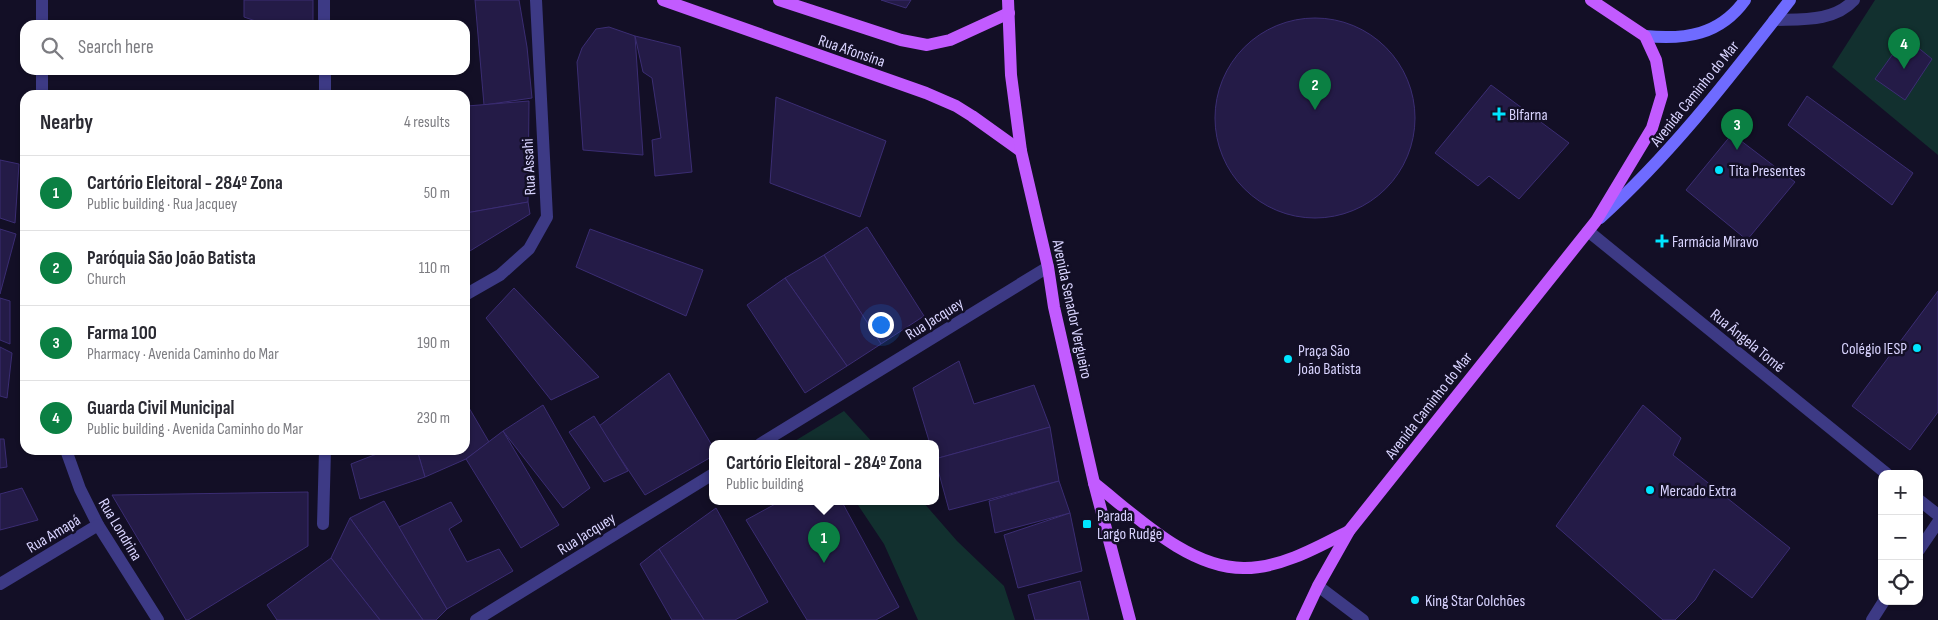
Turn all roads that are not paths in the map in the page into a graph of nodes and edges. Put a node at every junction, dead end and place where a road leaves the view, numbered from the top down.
1 (42, 0) edge
2 (324, 0) edge
3 (536, 0) edge
4 (663, 0) edge
5 (779, 0) edge
6 (1590, 0) edge
7 (1745, 0) edge
8 (1790, 0) edge
9 (1854, 0) edge
10 (1008, 6) edge
11 (42, 20) edge
12 (324, 20) edge
13 (1774, 20) junction
14 (1645, 36) junction
15 (42, 75) edge
16 (325, 75) edge
17 (42, 90) edge
18 (325, 90) edge
19 (1021, 151) junction
20 (1592, 226) junction
21 (1048, 267) junction
22 (470, 291) edge
23 (767, 440) edge
24 (68, 455) edge
25 (325, 455) edge
26 (1882, 470) edge
27 (709, 476) edge
28 (1094, 483) junction
29 (1923, 503) edge
30 (1938, 515) edge
31 (1938, 522) edge
32 (324, 524) dead end
33 (98, 525) junction
34 (1349, 531) junction
35 (1923, 544) edge
36 (0, 584) edge
37 (1318, 586) junction
38 (1881, 605) edge
39 (158, 620) edge
40 (476, 620) edge
41 (1130, 620) edge
42 (1302, 620) edge
43 (1362, 620) edge
44 (1872, 620) edge

1 - 11 street
2 - 12 street
3 - 22 street, Rua Assahi
4 - 19 main road, Rua Afonsina
5 - 10 main road, Rua Afonsina
6 - 14 main road
7 - 14 main road, Avenida Caminho do Mar
8 - 13 main road, Avenida Caminho do Mar
9 - 13 street
10 - 19 main road, Avenida Senador Vergueiro
13 - 20 main road, Avenida Caminho do Mar
14 - 20 main road, Avenida Caminho do Mar
15 - 17 street
16 - 18 street
19 - 21 main road, Avenida Senador Vergueiro
20 - 26 street, Rua Ângela Tomé
20 - 34 main road, Avenida Caminho do Mar
21 - 23 street, Rua Jacquey
21 - 28 main road, Avenida Senador Vergueiro
24 - 33 street, Rua Londrina
25 - 32 street
27 - 40 street, Rua Jacquey
28 - 34 main road
28 - 41 main road, Avenida Senador Vergueiro
29 - 30 street
31 - 35 street
33 - 36 street, Rua Amapá
33 - 39 street, Rua Londrina
34 - 37 main road, Avenida Caminho do Mar
37 - 42 main road, Avenida Caminho do Mar
37 - 43 street
38 - 44 street

